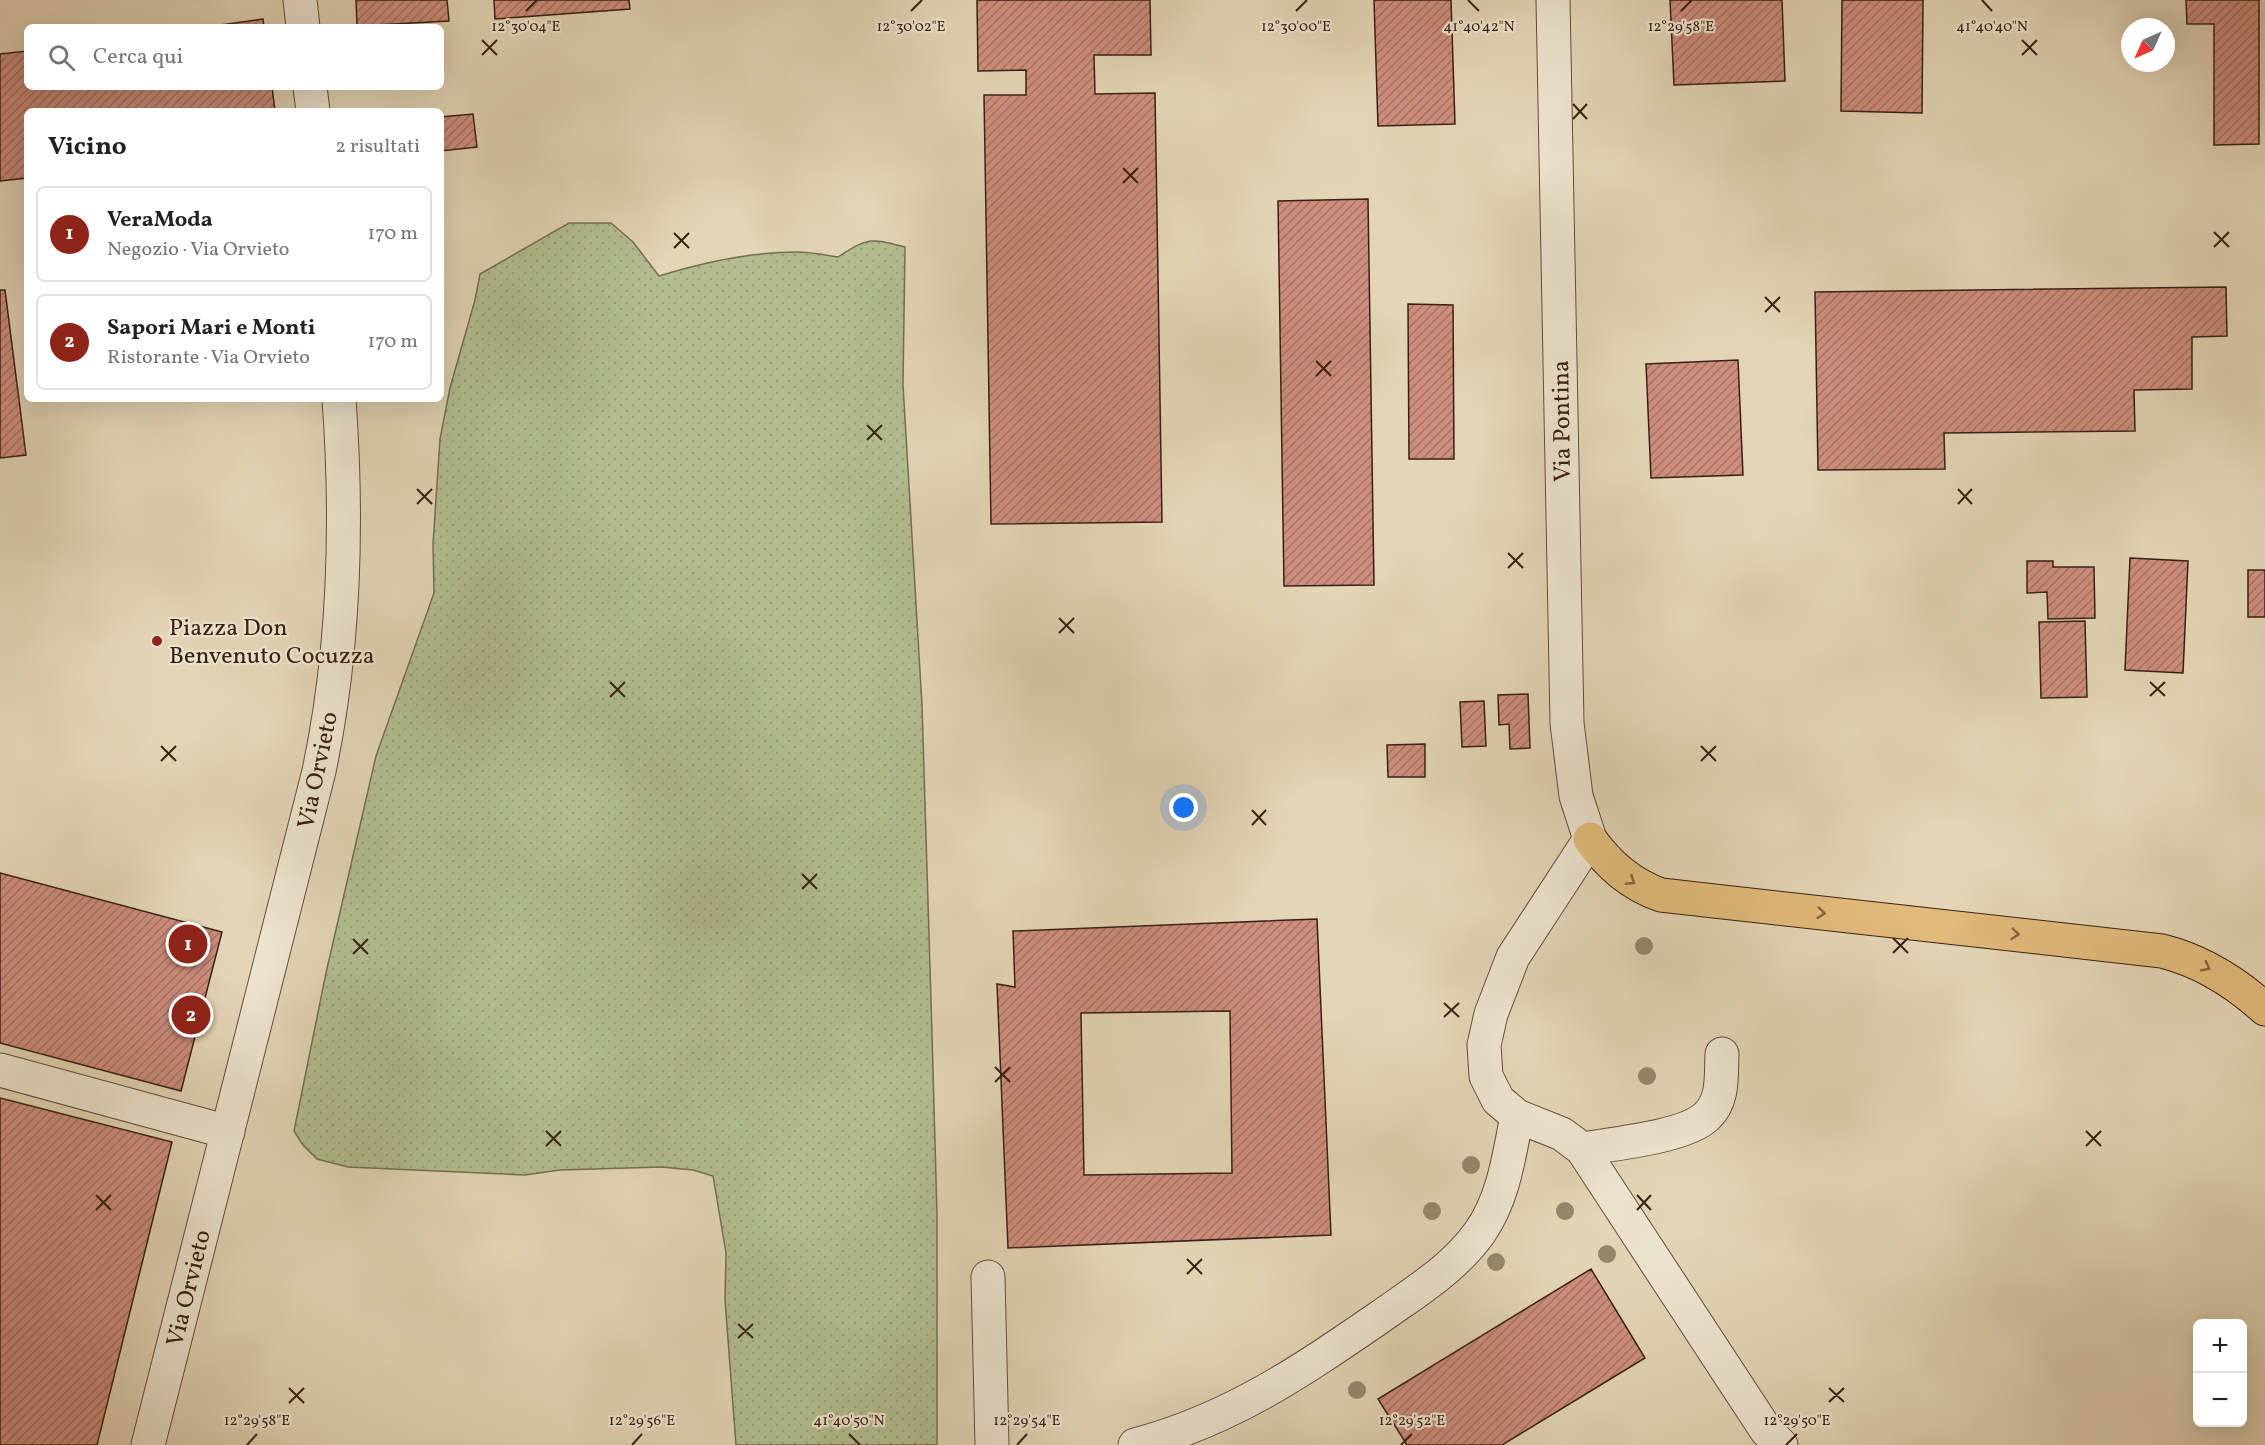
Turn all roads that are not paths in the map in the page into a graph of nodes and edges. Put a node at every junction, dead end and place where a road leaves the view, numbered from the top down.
1 (300, 0) edge
2 (1553, 0) edge
3 (303, 24) edge
4 (310, 90) edge
5 (313, 108) edge
6 (339, 402) edge
7 (1590, 839) junction
8 (2265, 1009) edge
9 (1722, 1054) dead end
10 (0, 1070) edge
11 (1517, 1116) junction
12 (228, 1132) junction
13 (1582, 1149) junction
14 (988, 1277) dead end
15 (148, 1445) edge
16 (992, 1445) edge
17 (1135, 1445) edge
18 (1781, 1445) edge

1 - 3 street
2 - 7 street, Via Pontina
4 - 5 street
6 - 12 street, Via Orvieto
7 -> 8 highway
7 - 11 street
9 - 13 street
10 - 12 street
11 - 13 street
11 - 17 street
12 - 15 street, Via Orvieto
13 - 18 street
14 - 16 street

